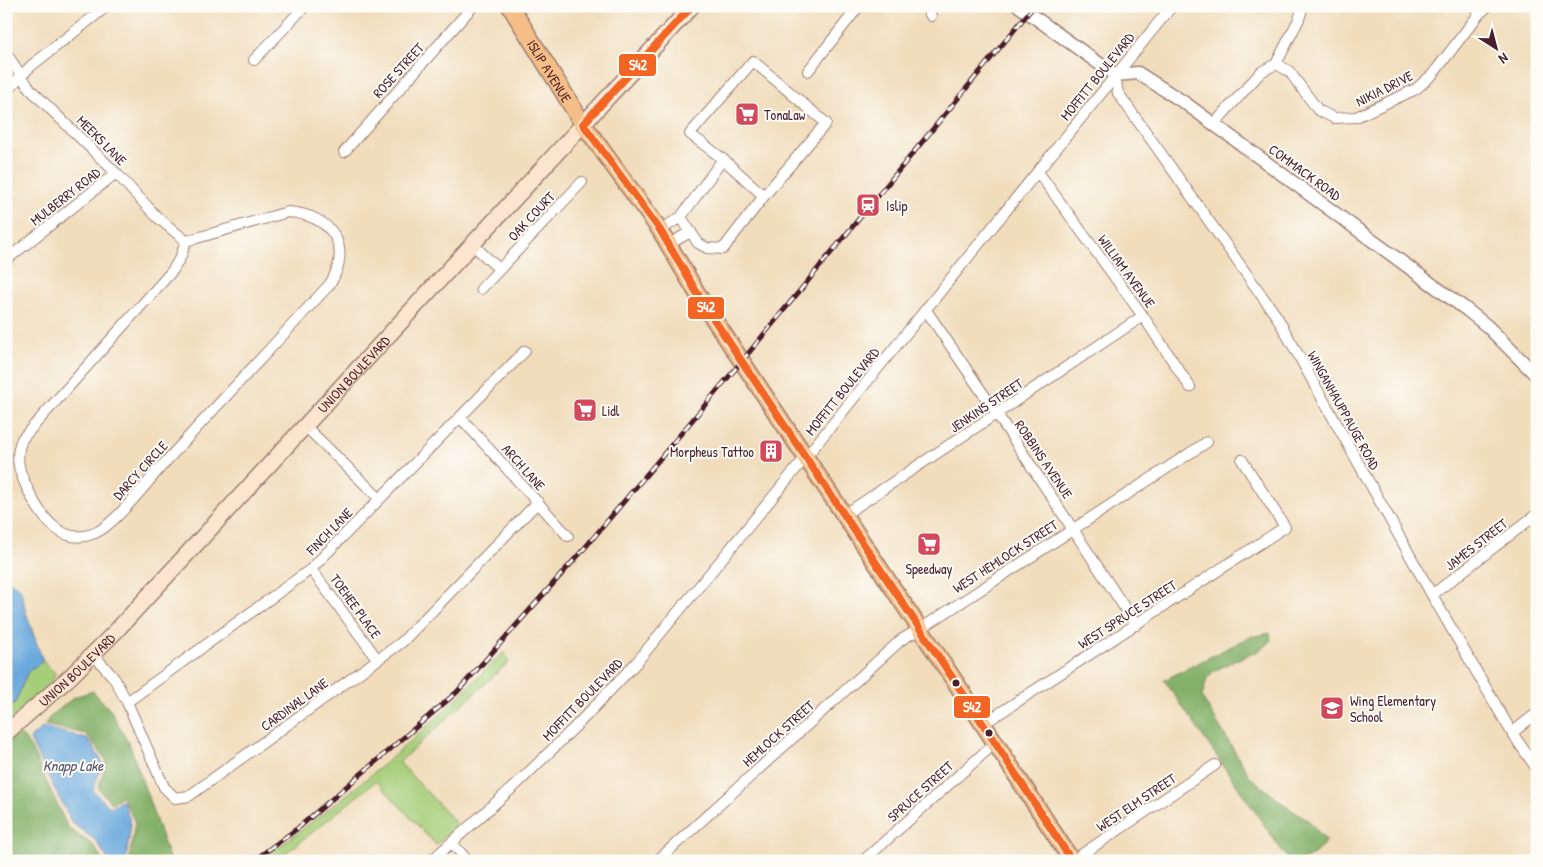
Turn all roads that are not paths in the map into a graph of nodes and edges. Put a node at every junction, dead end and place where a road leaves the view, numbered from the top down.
1 (107, 6) edge
2 (305, 6) edge
3 (473, 6) edge
4 (510, 6) edge
5 (692, 6) edge
6 (859, 6) edge
7 (925, 6) edge
8 (1019, 6) edge
9 (1172, 6) edge
10 (1302, 6) edge
11 (1488, 6) edge
12 (931, 16) dead end
13 (6, 53) edge
14 (254, 60) dead end
15 (1276, 64) junction
16 (808, 71) dead end
17 (1115, 75) junction
18 (21, 76) junction
19 (6, 92) edge
20 (584, 124) junction
21 (1214, 124) junction
22 (344, 152) dead end
23 (723, 159) junction
24 (1038, 172) junction
25 (116, 173) junction
26 (582, 182) dead end
27 (764, 196) junction
28 (681, 216) junction
29 (660, 230) junction
30 (690, 232) junction
31 (186, 241) junction
32 (472, 244) junction
33 (668, 245) junction
34 (6, 260) edge
35 (499, 269) junction
36 (481, 289) dead end
37 (926, 310) junction
38 (1143, 316) junction
39 (525, 352) dead end
40 (1537, 376) edge
41 (1190, 387) dead end
42 (997, 414) junction
43 (460, 417) junction
44 (305, 426) junction
45 (1207, 442) dead end
46 (805, 458) junction
47 (1242, 460) dead end
48 (380, 499) junction
49 (538, 502) junction
50 (1537, 514) edge
51 (844, 515) junction
52 (1073, 528) junction
53 (568, 536) dead end
54 (312, 569) junction
55 (1432, 595) junction
56 (1136, 625) junction
57 (919, 629) junction
58 (93, 654) junction
59 (378, 660) junction
60 (127, 702) junction
61 (1537, 713) edge
62 (983, 724) junction
63 (6, 733) edge
64 (1512, 733) junction
65 (995, 743) junction
66 (1215, 765) dead end
67 (1537, 769) edge
68 (452, 843) junction
69 (431, 861) edge
70 (468, 861) edge
71 (657, 861) edge
72 (863, 861) edge
73 (1072, 861) edge

1 - 18 street
2 - 14 street
3 - 22 street, ROSE STREET
4 - 20 main road, ISLIP AVENUE
5 - 20 main road, UNION BOULEVARD
6 - 16 street
7 - 12 street
8 - 17 street
9 - 17 street, MOFFITT BOULEVARD
10 - 15 street
11 - 15 street, NIKIA DRIVE
13 - 18 street, MEEKS LANE
15 - 21 street
17 - 21 street, COMMACK ROAD
17 - 24 street, MOFFITT BOULEVARD
17 - 55 street, WINGANHAUPPAUGE ROAD
18 - 19 street
18 - 25 street, MEEKS LANE
20 - 29 main road, ISLIP AVENUE
20 - 32 main road, UNION BOULEVARD
21 - 40 street, COMMACK ROAD
23 - 27 street
23 - 27 street
23 - 28 street
24 - 37 street, MOFFITT BOULEVARD
24 - 38 street, WILLIAM AVENUE
25 - 31 street, MEEKS LANE
25 - 34 street, MULBERRY ROAD
26 - 35 street, OAK COURT
27 - 30 street
28 - 29 street
28 - 30 street
29 - 33 main road, ISLIP AVENUE
30 - 33 street
31 - 31 street, DARCY CIRCLE
32 - 35 street
32 - 44 main road, UNION BOULEVARD
33 - 46 main road, ISLIP AVENUE
35 - 36 street, OAK COURT
37 - 42 street, ROBBINS AVENUE
37 - 46 street, MOFFITT BOULEVARD
38 - 41 street, WILLIAM AVENUE
38 - 42 street, JENKINS STREET
39 - 43 street, FINCH LANE
42 - 51 street, JENKINS STREET
42 - 52 street, ROBBINS AVENUE
43 - 48 street, FINCH LANE
43 - 49 street, ARCH LANE
44 - 48 street
44 - 58 main road, UNION BOULEVARD
45 - 52 street, WEST HEMLOCK STREET
46 - 51 main road, ISLIP AVENUE
46 - 68 street, MOFFITT BOULEVARD
47 - 56 street, WEST SPRUCE STREET
48 - 54 street, FINCH LANE
49 - 53 street, ARCH LANE
49 - 59 street, CARDINAL LANE
50 - 55 street, JAMES STREET
51 - 57 main road, ISLIP AVENUE
52 - 56 street, ROBBINS AVENUE
52 - 57 street, WEST HEMLOCK STREET
54 - 59 street, TOEHEE PLACE
54 - 60 street, FINCH LANE
55 - 64 street, WINGANHAUPPAUGE ROAD
56 - 62 street, WEST SPRUCE STREET
57 - 62 main road, ISLIP AVENUE
57 - 71 street, HEMLOCK STREET
58 - 60 street, CARDINAL LANE
58 - 63 main road, UNION BOULEVARD
59 - 60 street, CARDINAL LANE
61 - 64 street
62 - 65 main road, ISLIP AVENUE
64 - 67 street, WINGANHAUPPAUGE ROAD
65 - 72 street, SPRUCE STREET
65 - 73 main road, ISLIP AVENUE
66 - 73 street, WEST ELM STREET
68 - 69 street, MOFFITT BOULEVARD
68 - 70 street

